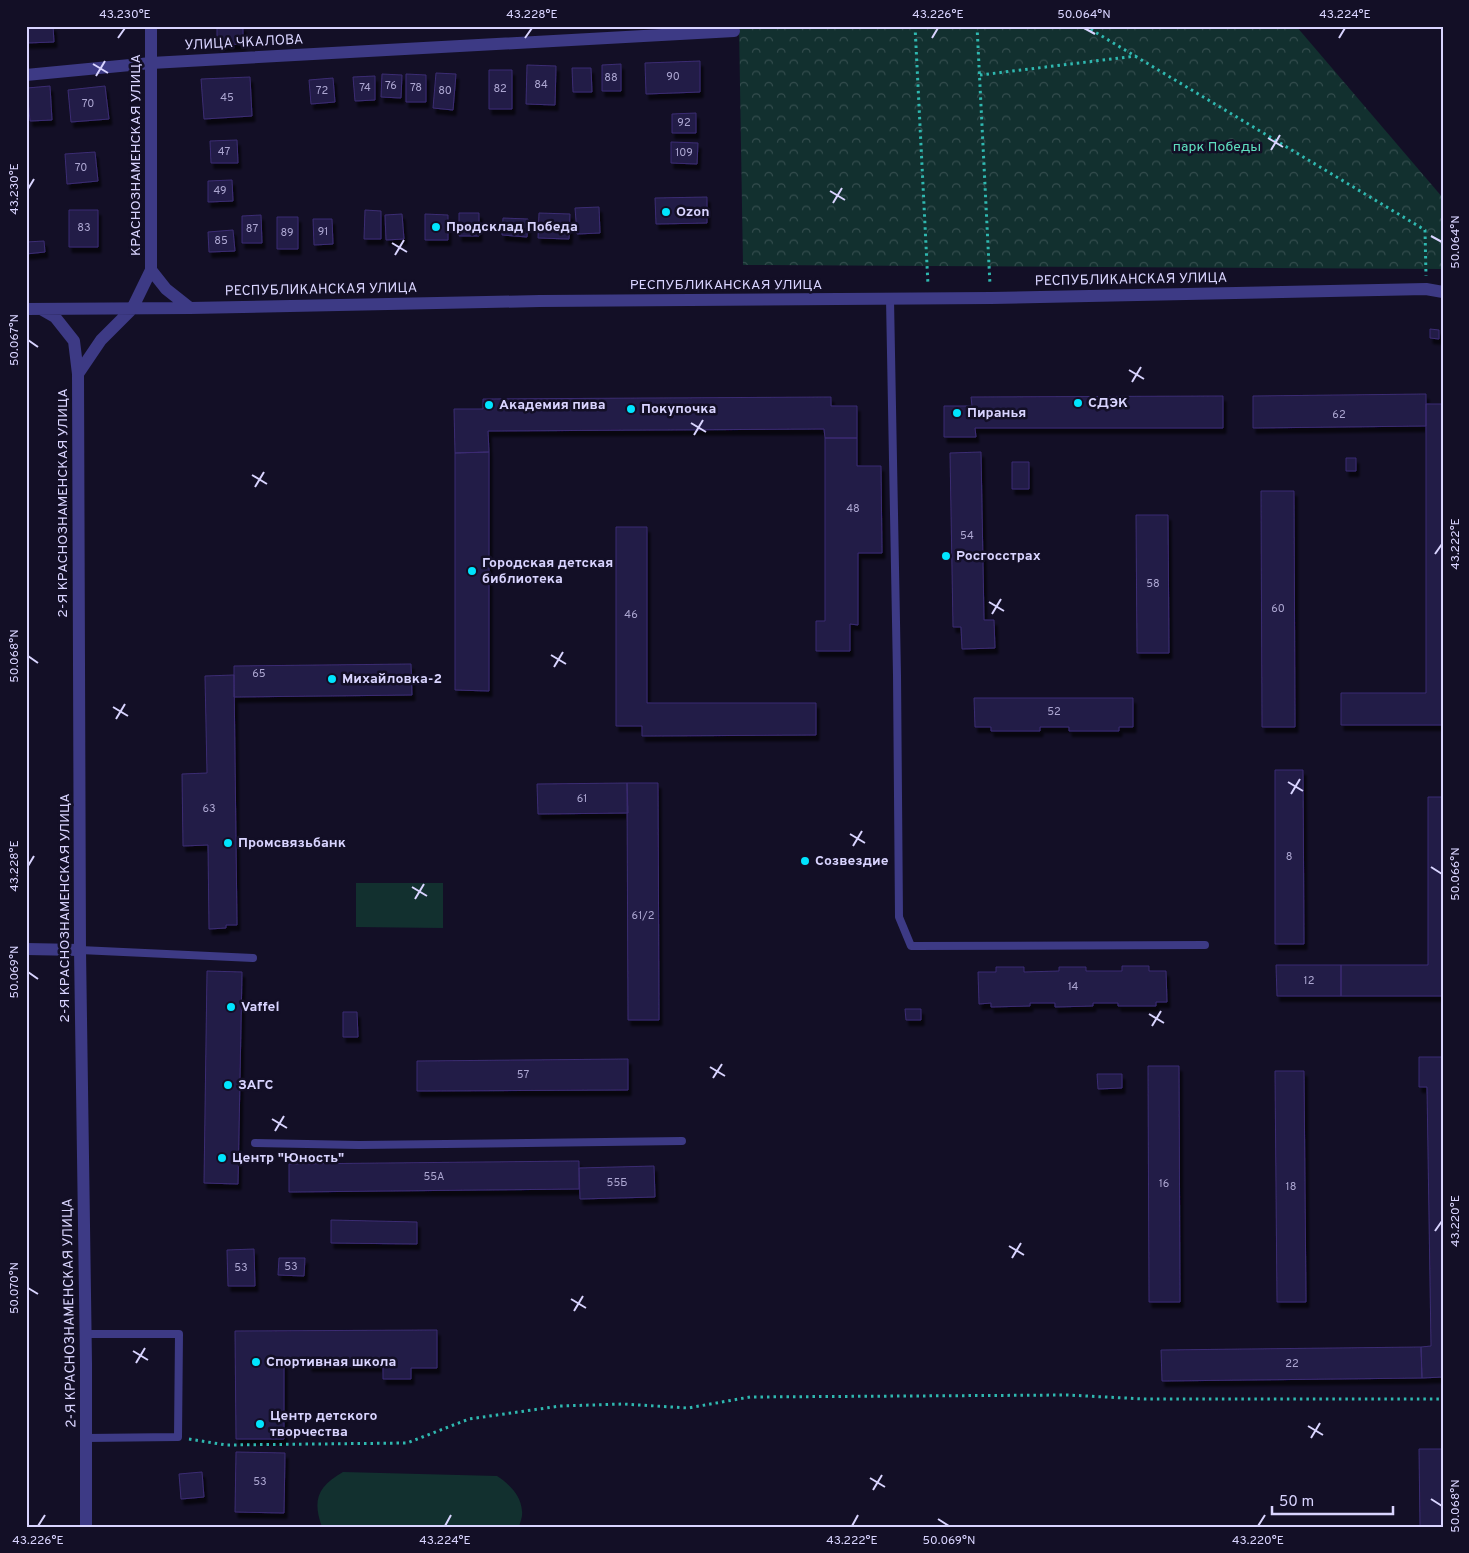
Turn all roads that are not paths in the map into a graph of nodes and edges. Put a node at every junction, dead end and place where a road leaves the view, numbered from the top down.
1 (151, 26) edge
2 (734, 31) dead end
3 (151, 63) junction
4 (26, 75) edge
5 (151, 270) junction
6 (1443, 292) edge
7 (890, 299) junction
8 (190, 308) junction
9 (26, 309) edge
10 (41, 309) junction
11 (132, 309) junction
12 (78, 374) junction
13 (1205, 945) dead end
14 (26, 949) edge
15 (80, 950) junction
16 (253, 958) dead end
17 (682, 1141) dead end
18 (256, 1144) dead end
19 (85, 1334) junction
20 (86, 1438) junction
21 (86, 1527) edge

1 - 3 street, КРАСНОЗНАМЕНСКАЯ УЛИЦА
2 - 3 street, УЛИЦА ЧКАЛОВА
3 - 4 street, УЛИЦА ЧКАЛОВА
3 - 5 street, КРАСНОЗНАМЕНСКАЯ УЛИЦА
5 - 8 street
5 - 11 street, КРАСНОЗНАМЕНСКАЯ УЛИЦА
6 - 7 street, РЕСПУБЛИКАНСКАЯ УЛИЦА
7 - 8 street, РЕСПУБЛИКАНСКАЯ УЛИЦА
7 - 13 lane
8 - 11 street, РЕСПУБЛИКАНСКАЯ УЛИЦА
9 - 10 street, РЕСПУБЛИКАНСКАЯ УЛИЦА
10 - 11 street, РЕСПУБЛИКАНСКАЯ УЛИЦА
10 - 12 street
11 - 12 street, 2-Я КРАСНОЗНАМЕНСКАЯ УЛИЦА
12 - 15 street, 2-Я КРАСНОЗНАМЕНСКАЯ УЛИЦА
14 - 15 street
15 - 16 lane
15 - 19 street, 2-Я КРАСНОЗНАМЕНСКАЯ УЛИЦА
17 - 18 lane
19 - 20 street, 2-Я КРАСНОЗНАМЕНСКАЯ УЛИЦА
19 - 20 lane
20 - 21 street, 2-Я КРАСНОЗНАМЕНСКАЯ УЛИЦА

